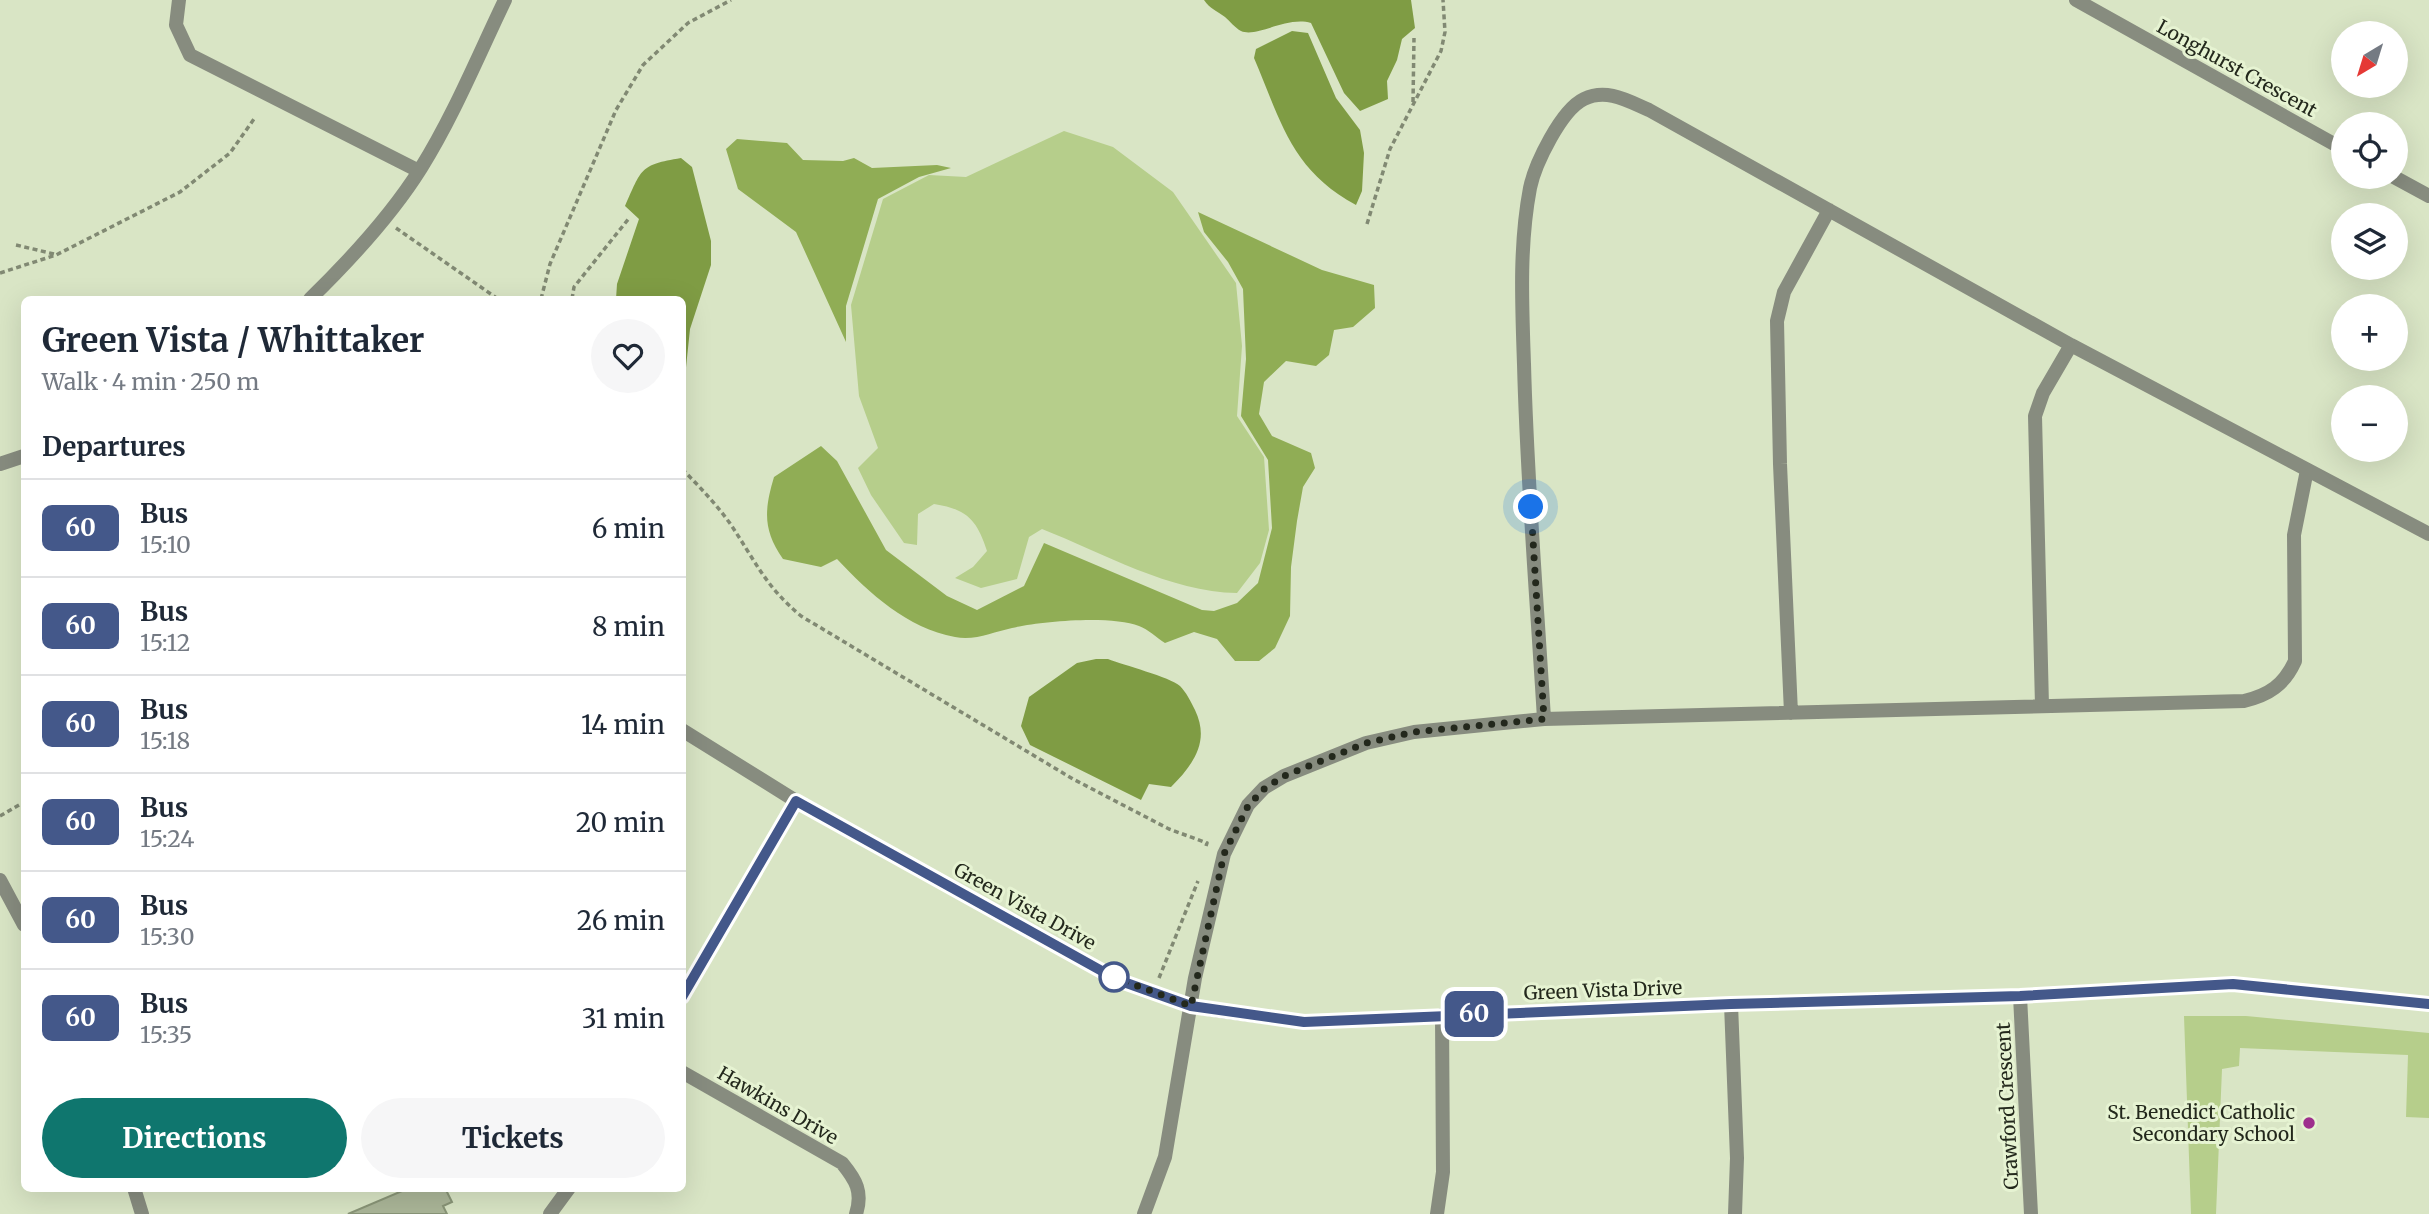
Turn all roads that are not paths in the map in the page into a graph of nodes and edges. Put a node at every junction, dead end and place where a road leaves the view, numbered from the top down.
1 (179, 0) edge
2 (505, 0) edge
3 (2076, 0) edge
4 (2331, 142) edge
5 (419, 171) junction
6 (2408, 185) edge
7 (2429, 196) edge
8 (1829, 210) junction
9 (313, 296) edge
10 (2070, 345) junction
11 (21, 457) edge
12 (0, 464) edge
13 (2307, 470) junction
14 (2429, 534) edge
15 (2042, 706) junction
16 (1791, 713) junction
17 (1544, 719) junction
18 (686, 732) edge
19 (796, 801) junction
20 (0, 880) edge
21 (21, 919) edge
22 (686, 990) edge
23 (2020, 996) junction
24 (1731, 1004) junction
25 (2429, 1004) edge
26 (1191, 1006) junction
27 (1442, 1015) junction
28 (686, 1074) edge
29 (135, 1192) edge
30 (566, 1192) edge
31 (142, 1214) edge
32 (550, 1214) edge
33 (856, 1214) edge
34 (1144, 1214) edge
35 (1437, 1214) edge
36 (1735, 1214) edge
37 (2031, 1214) edge

1 - 5 street
2 - 5 street
3 - 4 street, Longhurst Crescent
5 - 9 street
6 - 7 street
8 - 10 street
8 - 16 street
8 - 17 street
10 - 13 street
10 - 15 street
11 - 12 street
13 - 14 street
13 - 15 street
15 - 16 street
16 - 17 street
17 - 26 street
18 - 19 street, Green Vista Drive
19 - 22 street
19 - 26 street, Green Vista Drive
20 - 21 street
23 - 24 street, Green Vista Drive
23 - 25 street, Green Vista Drive
23 - 37 street, Crawford Crescent
24 - 27 street, Green Vista Drive
24 - 36 street
26 - 27 street, Green Vista Drive
26 - 34 street
27 - 35 street
28 - 33 street, Hawkins Drive
29 - 31 street
30 - 32 street

